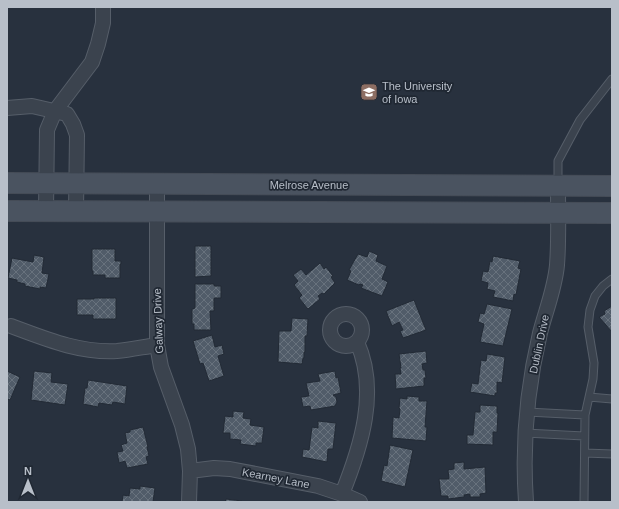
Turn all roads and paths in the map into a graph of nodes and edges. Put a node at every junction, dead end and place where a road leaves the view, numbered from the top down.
1 (103, 7) edge
2 (612, 79) edge
3 (7, 108) edge
4 (55, 111) junction
5 (7, 183) edge
6 (46, 183) junction
7 (76, 183) junction
8 (157, 184) junction
9 (558, 186) junction
10 (612, 186) edge
11 (7, 211) edge
12 (46, 211) junction
13 (76, 211) junction
14 (157, 211) junction
15 (558, 212) junction
16 (612, 213) edge
17 (612, 279) edge
18 (11, 326) dead end
19 (357, 342) dead end
20 (157, 345) junction
21 (589, 397) junction
22 (612, 399) edge
23 (527, 412) junction
24 (585, 415) junction
25 (526, 433) junction
26 (584, 436) junction
27 (585, 453) junction
28 (612, 454) edge
29 (190, 471) junction
30 (342, 494) junction
31 (189, 502) edge
32 (360, 502) edge
33 (526, 502) edge
34 (584, 502) edge

1 - 4 street
2 - 9 lane
3 - 4 street
4 - 6 street
4 - 7 street
5 - 6 main road, Melrose Avenue
6 - 7 main road, Melrose Avenue
6 - 12 street
7 - 8 main road, Melrose Avenue
7 - 13 street
8 - 9 main road, Melrose Avenue
8 - 14 street, Galway Drive
9 - 10 main road, Melrose Avenue
9 - 15 street, Dublin Drive
11 - 12 main road
12 - 13 main road
13 - 14 main road
14 - 15 main road
14 - 20 street, Galway Drive
15 - 16 main road
15 - 23 street, Dublin Drive
17 - 21 lane
18 - 20 street
19 - 30 street
20 - 29 street, Galway Drive
21 - 22 lane
21 - 24 lane
23 - 24 lane
23 - 25 street, Dublin Drive
24 - 26 lane
25 - 26 lane
25 - 33 street, Dublin Drive
26 - 27 lane
27 - 28 lane
27 - 34 lane
29 - 30 street, Kearney Lane
29 - 31 street, Galway Drive
30 - 32 street, Kearney Lane

